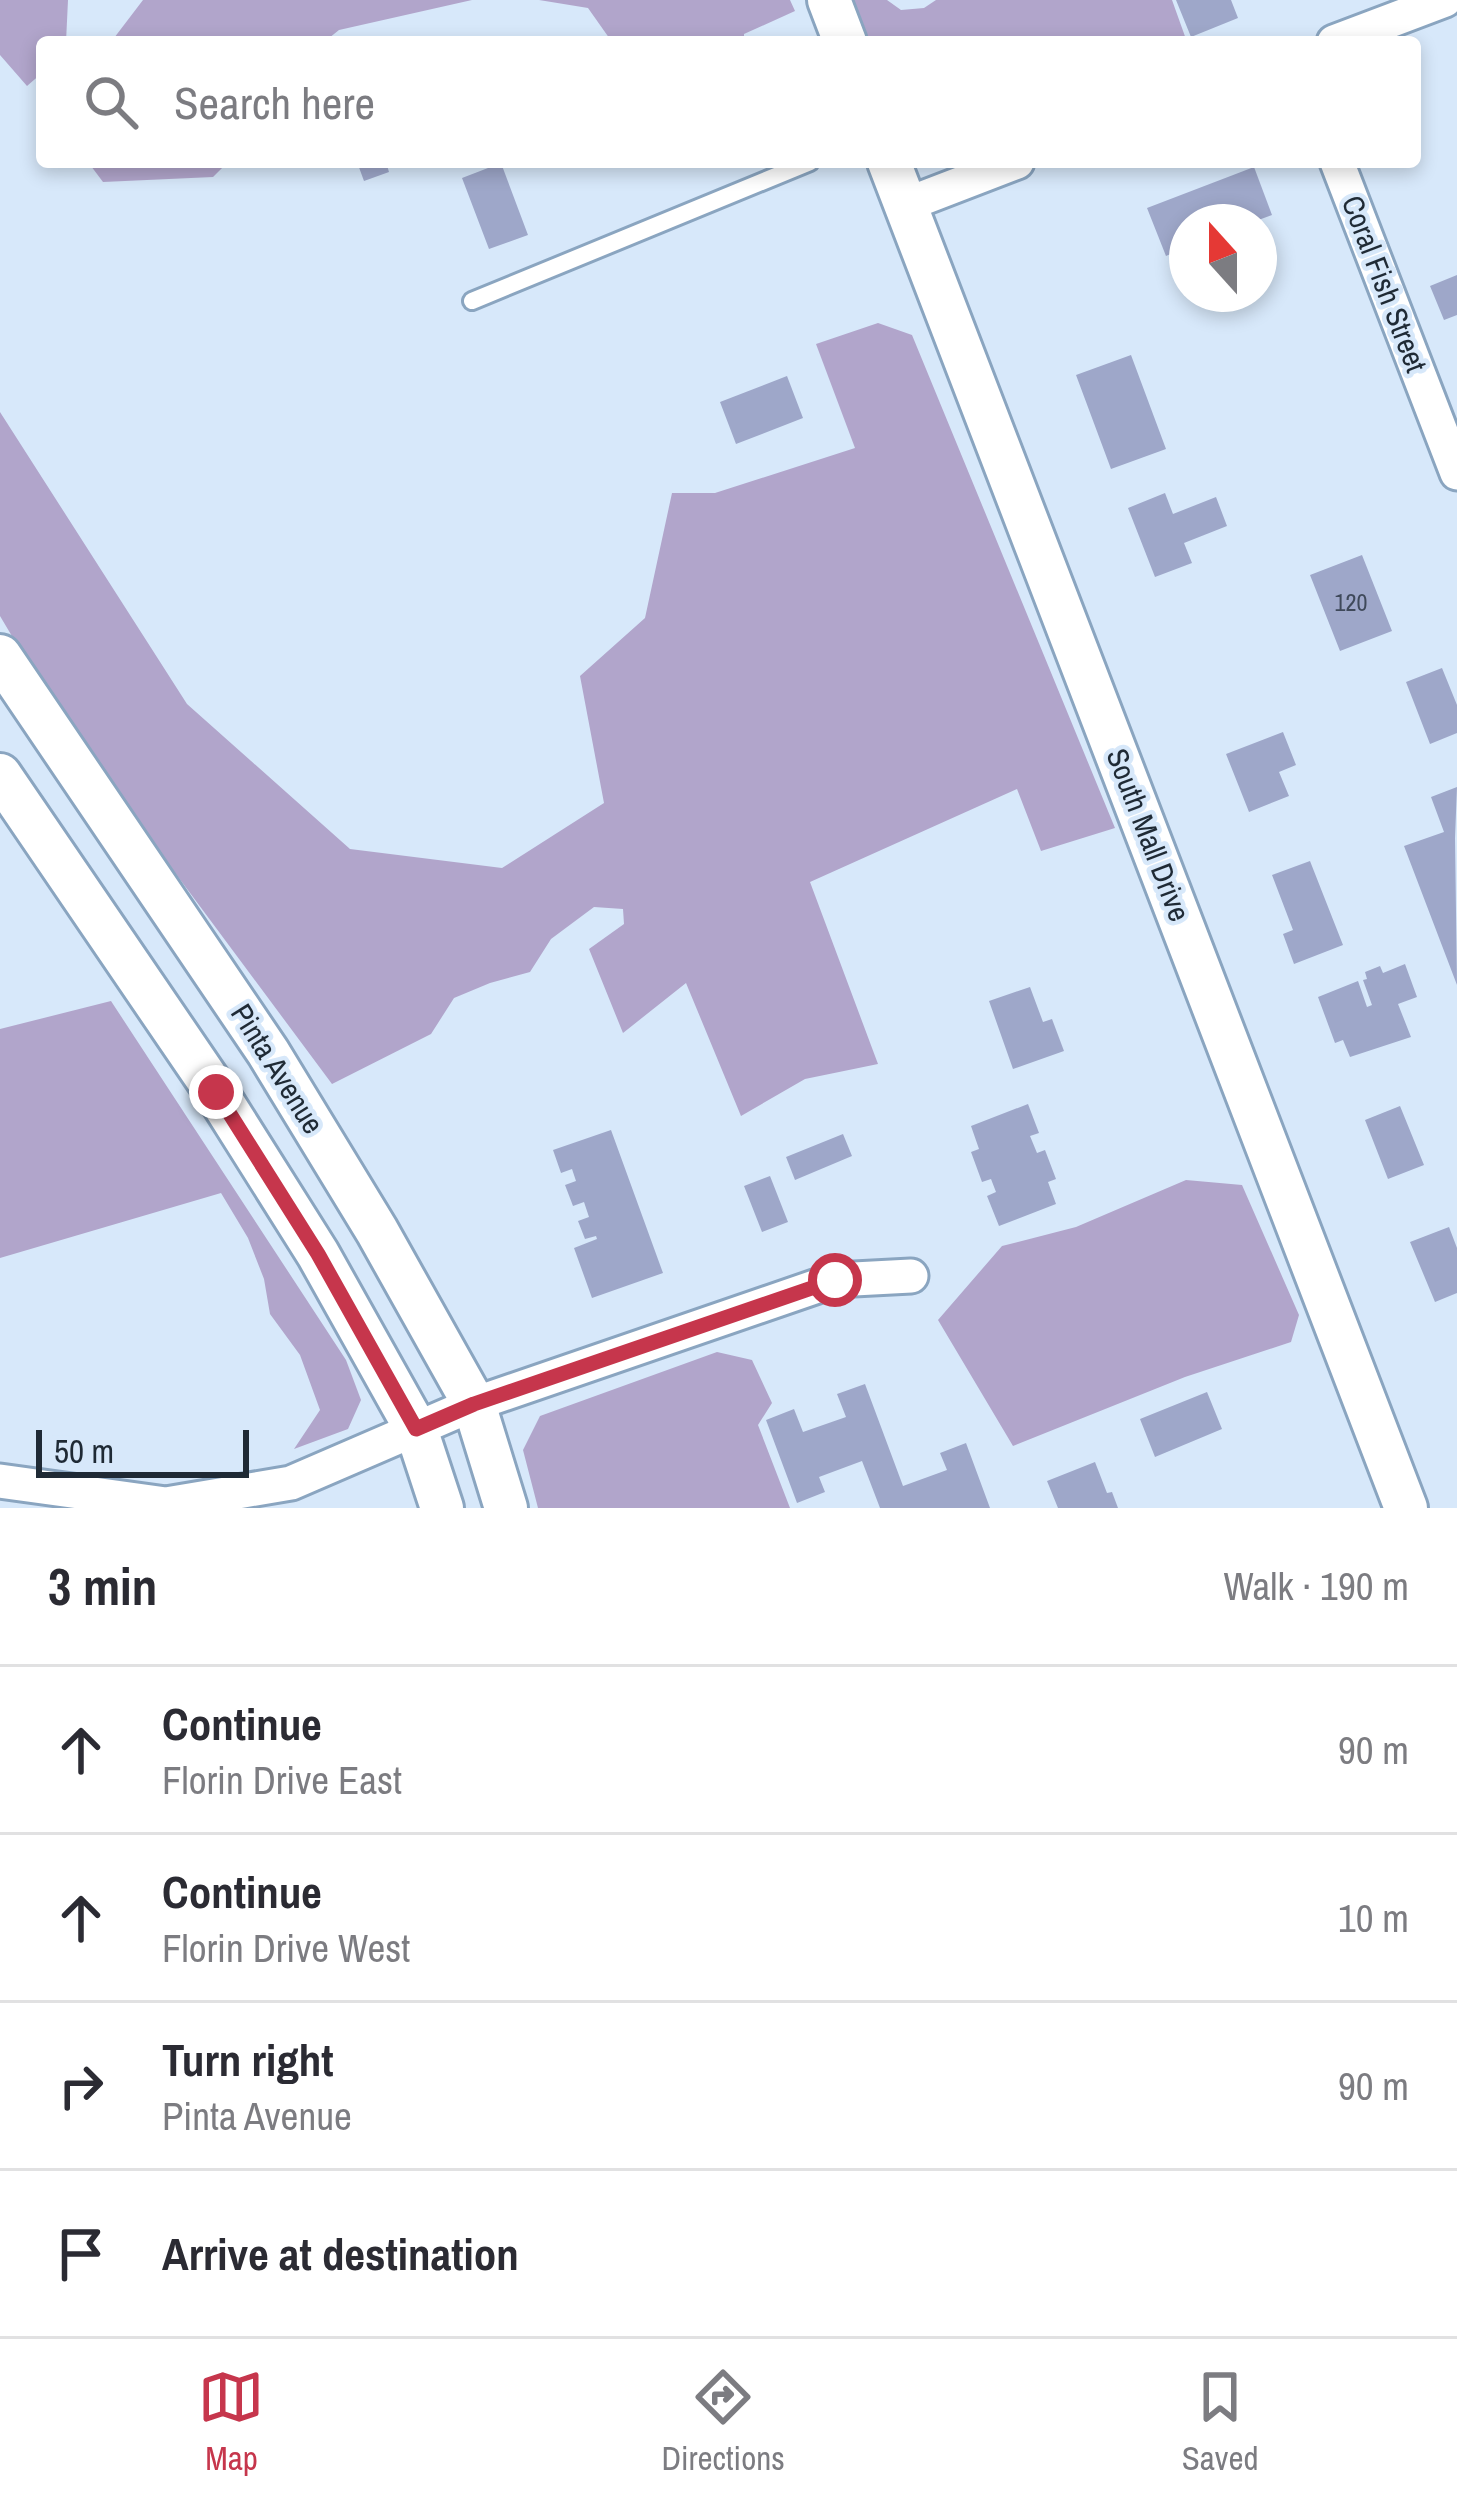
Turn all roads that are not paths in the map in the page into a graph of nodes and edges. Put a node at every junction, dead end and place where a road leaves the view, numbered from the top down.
1 (829, 0) edge
2 (1445, 0) edge
3 (842, 36) edge
4 (1350, 36) edge
5 (795, 168) edge
6 (891, 168) edge
7 (1001, 168) edge
8 (1339, 168) edge
9 (905, 205) junction
10 (472, 301) dead end
11 (1457, 473) edge
12 (0, 656) edge
13 (0, 775) edge
14 (910, 1276) dead end
15 (474, 1404) junction
16 (416, 1429) junction
17 (0, 1481) edge
18 (442, 1508) edge
19 (506, 1508) edge
20 (1406, 1508) edge

1 - 3 street
2 - 4 street
5 - 10 lane
6 - 9 street, South Mall Drive
7 - 9 street
8 - 11 street, Coral Fish Street
9 - 20 street, South Mall Drive
12 - 15 street, Pinta Avenue
13 - 16 street
14 - 15 street
15 - 16 street
15 - 19 street, Pinta Avenue
16 - 17 street
16 - 18 street

